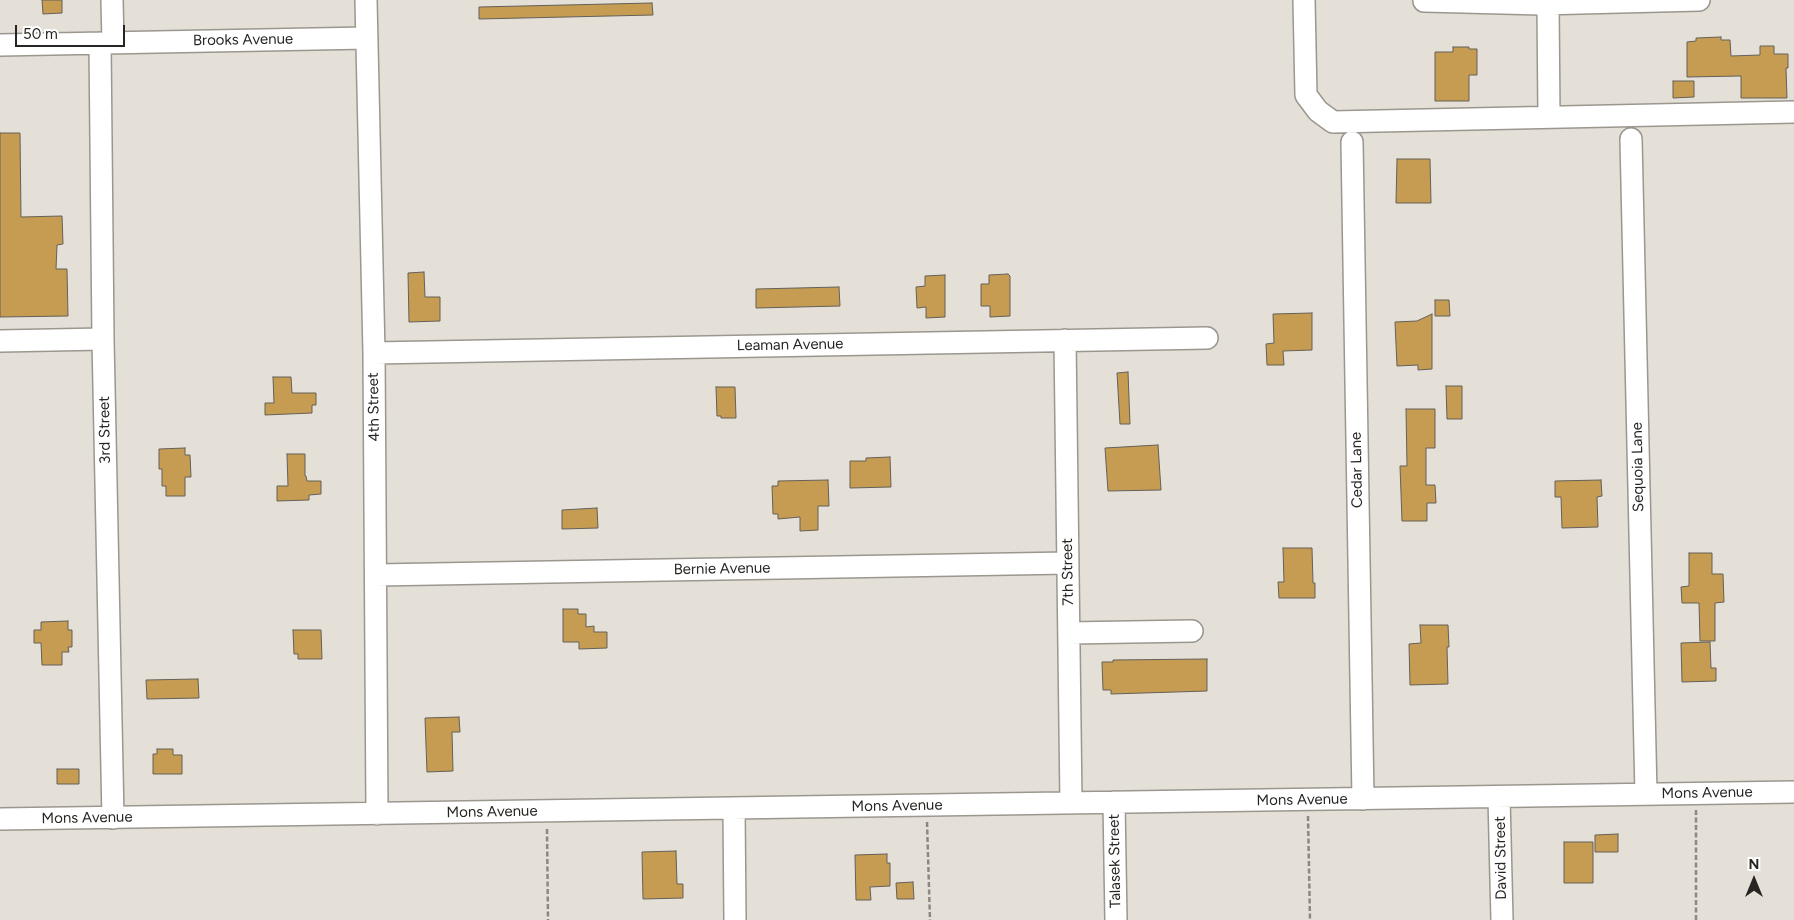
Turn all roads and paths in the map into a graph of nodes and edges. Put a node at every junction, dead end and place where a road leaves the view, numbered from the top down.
1 (112, 0) edge
2 (366, 0) edge
3 (1304, 0) edge
4 (1659, 0) edge
5 (1699, 0) edge
6 (1424, 1) edge
7 (1543, 3) edge
8 (367, 38) junction
9 (106, 43) junction
10 (0, 45) edge
11 (1794, 112) edge
12 (1549, 117) junction
13 (1631, 139) dead end
14 (1352, 142) dead end
15 (1207, 338) dead end
16 (103, 340) junction
17 (1066, 340) junction
18 (0, 341) edge
19 (374, 353) junction
20 (1068, 563) junction
21 (376, 575) junction
22 (1192, 631) dead end
23 (1069, 633) junction
24 (1794, 792) edge
25 (1696, 793) junction
26 (1646, 794) junction
27 (1500, 796) junction
28 (1363, 798) junction
29 (1308, 800) junction
30 (1114, 802) junction
31 (1071, 803) junction
32 (926, 805) junction
33 (734, 808) junction
34 (547, 811) junction
35 (377, 814) junction
36 (113, 818) junction
37 (0, 819) edge
38 (548, 920) edge
39 (735, 920) edge
40 (930, 920) edge
41 (1116, 920) edge
42 (1310, 920) edge
43 (1502, 920) edge
44 (1696, 920) edge

1 - 9 street, 3rd Street
2 - 8 street, 4th Street
3 - 12 street
4 - 5 street
4 - 7 street
6 - 7 street
7 - 12 street
8 - 9 street, Brooks Avenue
8 - 19 street, 4th Street
9 - 10 street, Brooks Avenue
9 - 16 street, 3rd Street
11 - 12 street
13 - 26 street, Sequoia Lane
14 - 28 street, Cedar Lane
15 - 17 street, Leaman Avenue
16 - 18 street
16 - 36 street, 3rd Street
17 - 19 street, Leaman Avenue
17 - 20 street, 7th Street
19 - 21 street, 4th Street
20 - 21 street, Bernie Avenue
20 - 23 street, 7th Street
21 - 35 street, 4th Street
22 - 23 street
23 - 31 street, 7th Street
24 - 25 street, Mons Avenue
25 - 26 street, Mons Avenue
25 - 44 path
26 - 27 street, Mons Avenue
27 - 28 street, Mons Avenue
27 - 43 street, David Street
28 - 29 street, Mons Avenue
29 - 30 street, Mons Avenue
29 - 42 path
30 - 31 street, Mons Avenue
30 - 41 street, Talasek Street
31 - 32 street, Mons Avenue
32 - 33 street, Mons Avenue
32 - 40 path
33 - 34 street, Mons Avenue
33 - 39 street
34 - 35 street, Mons Avenue
34 - 38 path
35 - 36 street, Mons Avenue
36 - 37 street, Mons Avenue

